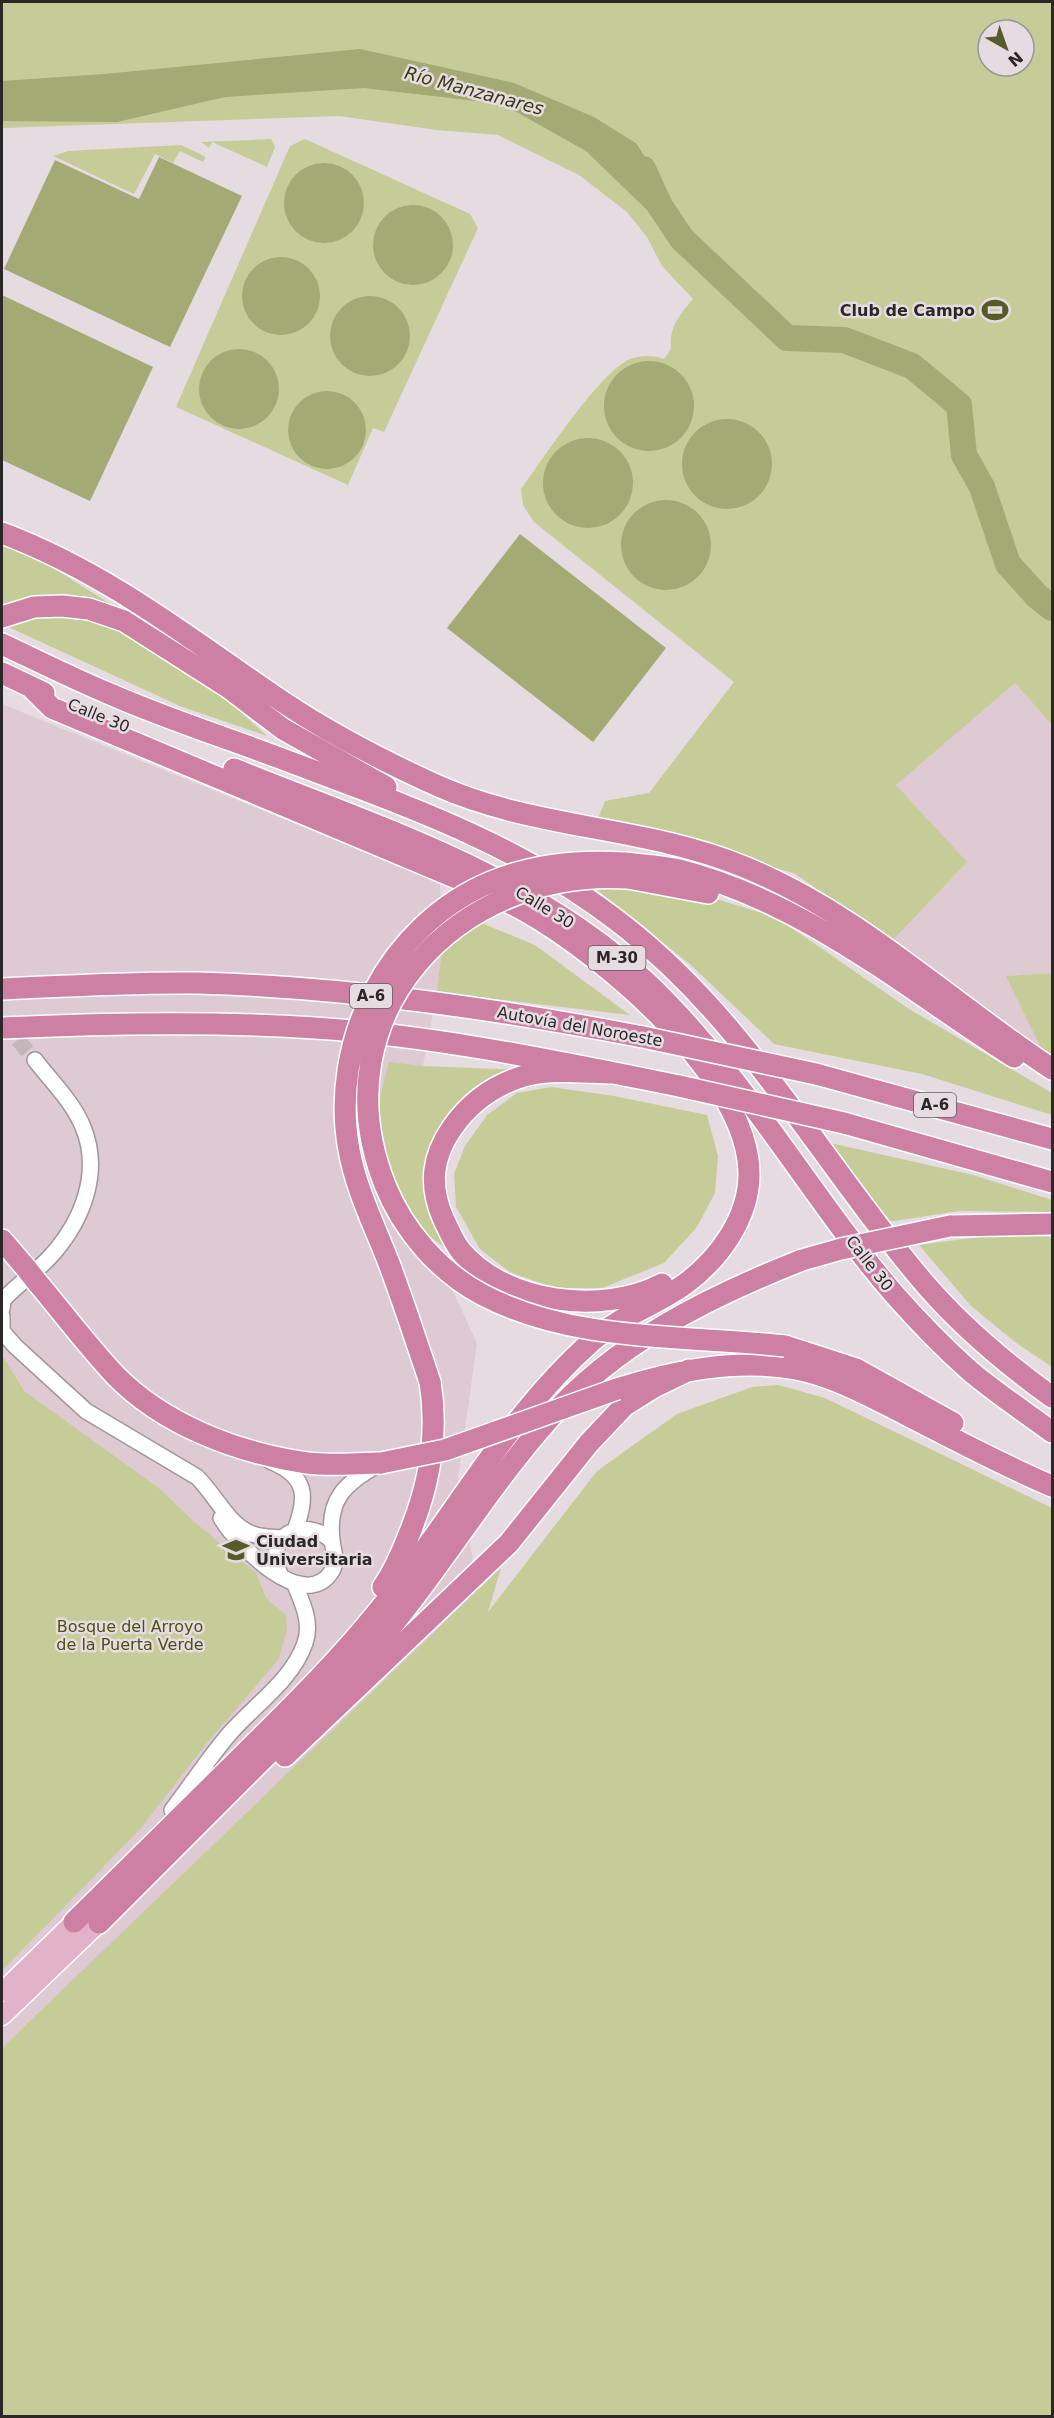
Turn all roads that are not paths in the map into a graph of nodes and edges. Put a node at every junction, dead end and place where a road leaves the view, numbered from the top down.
1 (2, 533) edge
2 (3, 616) edge
3 (2, 644) edge
4 (2, 674) edge
5 (32, 688) junction
6 (447, 821) junction
7 (626, 871) junction
8 (524, 910) junction
9 (2, 989) edge
10 (2, 1028) edge
11 (35, 1060) tunnel mouth
12 (1053, 1069) edge
13 (615, 1073) junction
14 (1053, 1082) edge
15 (1053, 1139) edge
16 (1053, 1182) edge
17 (1050, 1225) edge
18 (2, 1240) edge
19 (2, 1309) edge
20 (2, 1316) edge
21 (689, 1370) junction
22 (1052, 1396) edge
23 (1053, 1432) edge
24 (237, 1448) junction
25 (381, 1463) junction
26 (179, 1464) junction
27 (1053, 1480) edge
28 (1053, 1486) edge
29 (289, 1534) junction
30 (332, 1541) junction
31 (280, 1574) junction
32 (295, 1585) junction
33 (172, 1809) junction
34 (74, 1922) junction
35 (99, 1923) junction
36 (2, 1992) edge
37 (2, 2016) edge

1 - 12 highway
2 - 6 highway
3 - 6 highway, Calle 30 / M-30
4 - 5 highway, Calle 30 / M-30
5 - 8 highway
5 - 23 highway, Calle 30 / M-30
6 - 22 highway, Calle 30 / M-30
7 - 14 highway
7 - 27 highway, bridge
7 - 33 highway, bridge
8 - 13 highway
8 - 34 highway
9 - 15 highway, Autovía del Noroeste / A-6, bridge
10 - 13 highway, A-6
11 - 19 street
13 - 16 highway, A-6, bridge
17 - 35 highway, bridge
18 - 24 highway
20 - 26 street
21 - 25 highway, bridge
21 - 28 highway
21 - 35 highway
24 - 25 highway
24 - 29 street
25 - 30 street
26 - 29 street
26 - 31 street
29 - 30 street
29 - 31 street
30 - 32 street
31 - 32 street
32 - 33 street
33 - 34 highway
34 - 36 main road
35 - 37 main road

